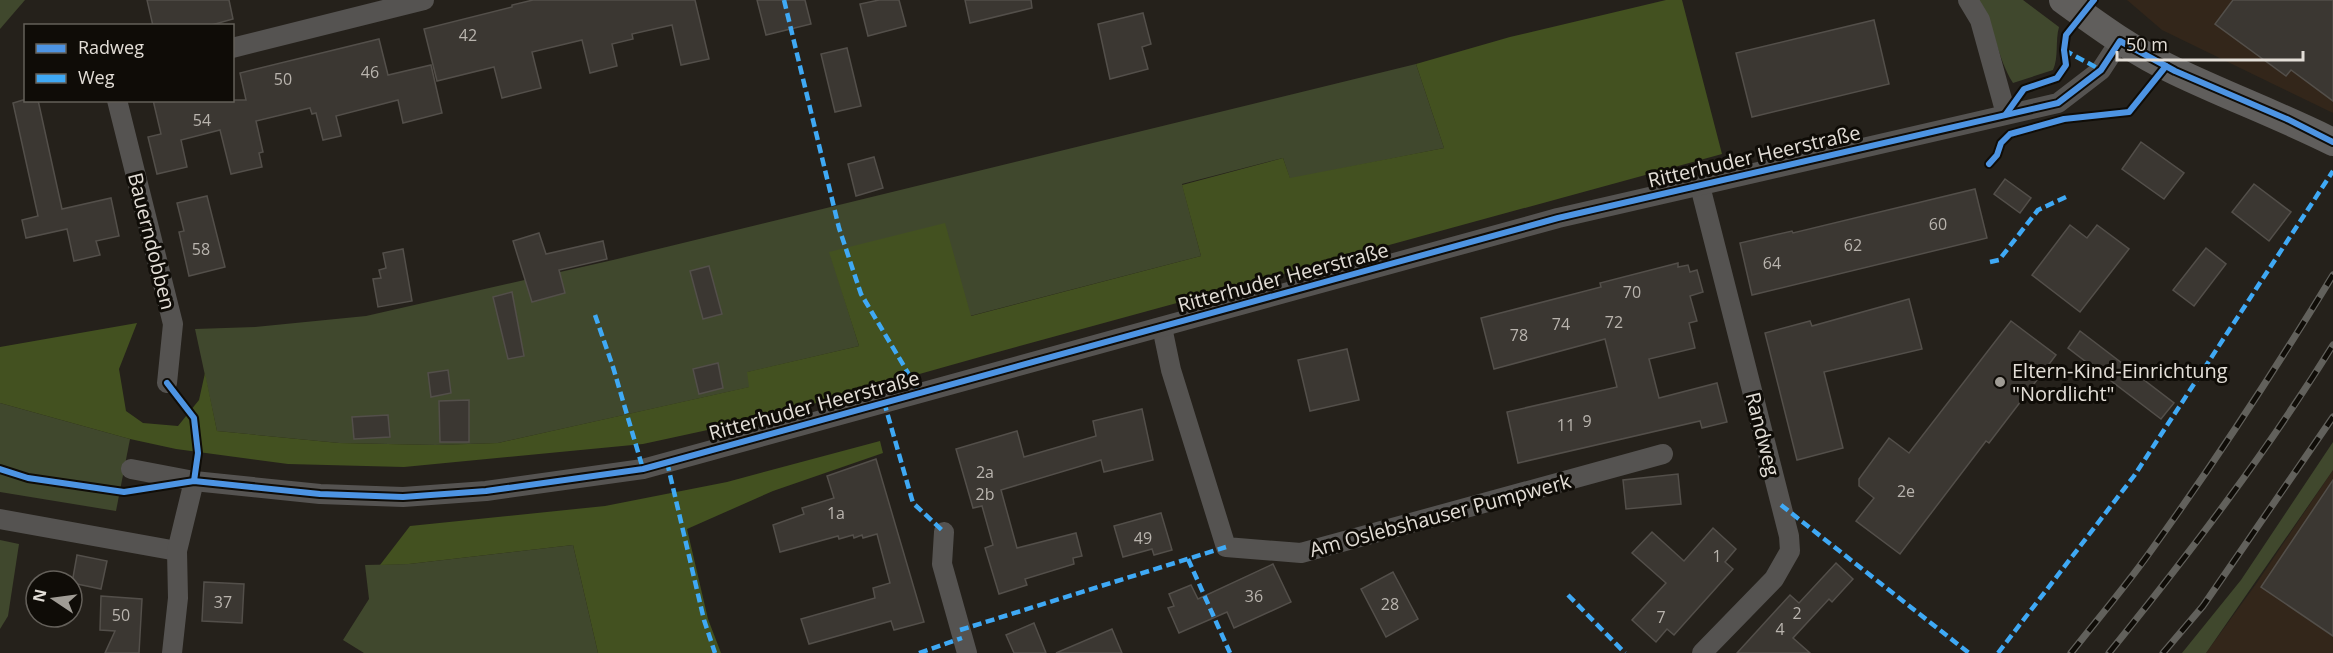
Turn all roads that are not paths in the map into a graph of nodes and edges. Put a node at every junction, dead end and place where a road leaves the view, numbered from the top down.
1 (424, 0) edge
2 (1968, 0) edge
3 (2063, 0) edge
4 (2120, 41) junction
5 (234, 48) edge
6 (118, 102) edge
7 (2006, 114) junction
8 (2333, 142) edge
9 (1700, 186) junction
10 (1162, 327) junction
11 (167, 383) dead end
12 (1663, 454) dead end
13 (131, 469) dead end
14 (194, 481) junction
15 (0, 519) edge
16 (944, 532) dead end
17 (177, 551) junction
18 (172, 653) edge
19 (967, 653) edge
20 (1702, 653) edge

1 - 5 street
2 - 7 street
3 - 4 main road
4 - 7 street, Ritterhuder Heerstraße
4 - 8 main road
6 - 11 street, Bauerndobben
7 - 9 street, Ritterhuder Heerstraße
9 - 10 street, Ritterhuder Heerstraße
9 - 20 street, Randweg
10 - 12 street, Am Oslebshauser Pumpwerk
10 - 14 street, Ritterhuder Heerstraße
13 - 14 street, Ritterhuder Heerstraße
14 - 17 street
15 - 17 street
16 - 19 street
17 - 18 street

